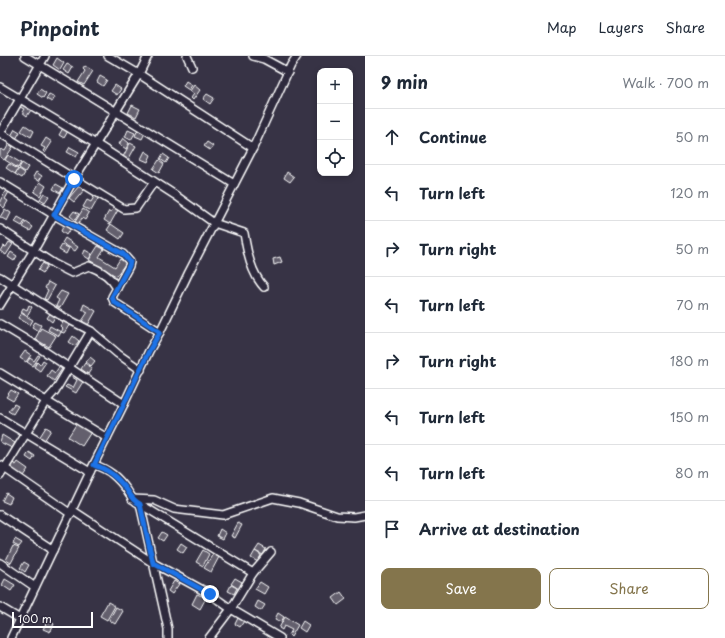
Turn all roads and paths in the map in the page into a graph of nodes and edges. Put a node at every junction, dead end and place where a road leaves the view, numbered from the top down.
1 (25, 56) edge
2 (45, 56) edge
3 (108, 56) edge
4 (148, 56) edge
5 (187, 56) edge
6 (253, 56) edge
7 (297, 56) edge
8 (40, 65) junction
9 (192, 66) dead end
10 (288, 72) junction
11 (139, 74) junction
12 (0, 88) edge
13 (19, 99) junction
14 (116, 111) junction
15 (0, 133) edge
16 (96, 144) junction
17 (253, 148) junction
18 (74, 179) junction
19 (0, 182) edge
20 (154, 182) junction
21 (234, 184) junction
22 (54, 215) junction
23 (214, 223) junction
24 (0, 229) edge
25 (34, 250) junction
26 (0, 278) edge
27 (13, 285) junction
28 (264, 287) dead end
29 (117, 288) junction
30 (0, 305) edge
31 (0, 324) edge
32 (91, 332) junction
33 (160, 332) junction
34 (68, 367) junction
35 (141, 370) junction
36 (0, 373) edge
37 (46, 401) junction
38 (124, 404) junction
39 (0, 418) edge
40 (27, 434) junction
41 (107, 438) junction
42 (2, 467) edge
43 (92, 468) junction
44 (0, 476) edge
45 (132, 499) junction
46 (140, 504) junction
47 (72, 512) junction
48 (0, 515) edge
49 (365, 515) edge
50 (53, 550) junction
51 (270, 552) dead end
52 (0, 563) edge
53 (153, 563) junction
54 (253, 573) junction
55 (36, 587) junction
56 (0, 607) edge
57 (231, 609) junction
58 (20, 619) junction
59 (11, 638) edge
60 (168, 638) edge
61 (209, 638) edge
62 (280, 638) edge

1 - 8 street
2 - 8 street
3 - 11 street
4 - 11 street
5 - 9 street
6 - 10 street
7 - 10 street
8 - 13 street
8 - 14 street
10 - 17 street
11 - 14 street
11 - 17 street
12 - 13 street
13 - 15 street
13 - 16 street
14 - 16 street
14 - 21 street
15 - 18 street
16 - 18 street
16 - 20 street
17 - 21 street
18 - 20 street
18 - 22 street
19 - 22 street
20 - 23 street
21 - 23 street
22 - 25 street
22 - 29 street
23 - 28 street
23 - 33 street
24 - 25 street
25 - 27 street
25 - 29 street
26 - 27 street
27 - 30 street
27 - 32 street
29 - 33 street
31 - 34 street
32 - 34 street
32 - 35 street
33 - 35 street
34 - 37 street
34 - 38 street
35 - 38 street
36 - 37 street
37 - 40 street
37 - 41 street
38 - 41 street
39 - 40 street
40 - 42 street
40 - 43 street
41 - 43 street
42 - 44 street
42 - 47 street
43 - 45 street
43 - 47 street
45 - 46 street
45 - 49 street
46 - 53 street
46 - 54 street
47 - 50 street
47 - 53 street
48 - 50 street
50 - 55 street
51 - 54 street
52 - 55 street
53 - 57 street
53 - 60 street
54 - 57 street
55 - 58 street
56 - 58 street
57 - 61 street
57 - 62 street
58 - 59 street

